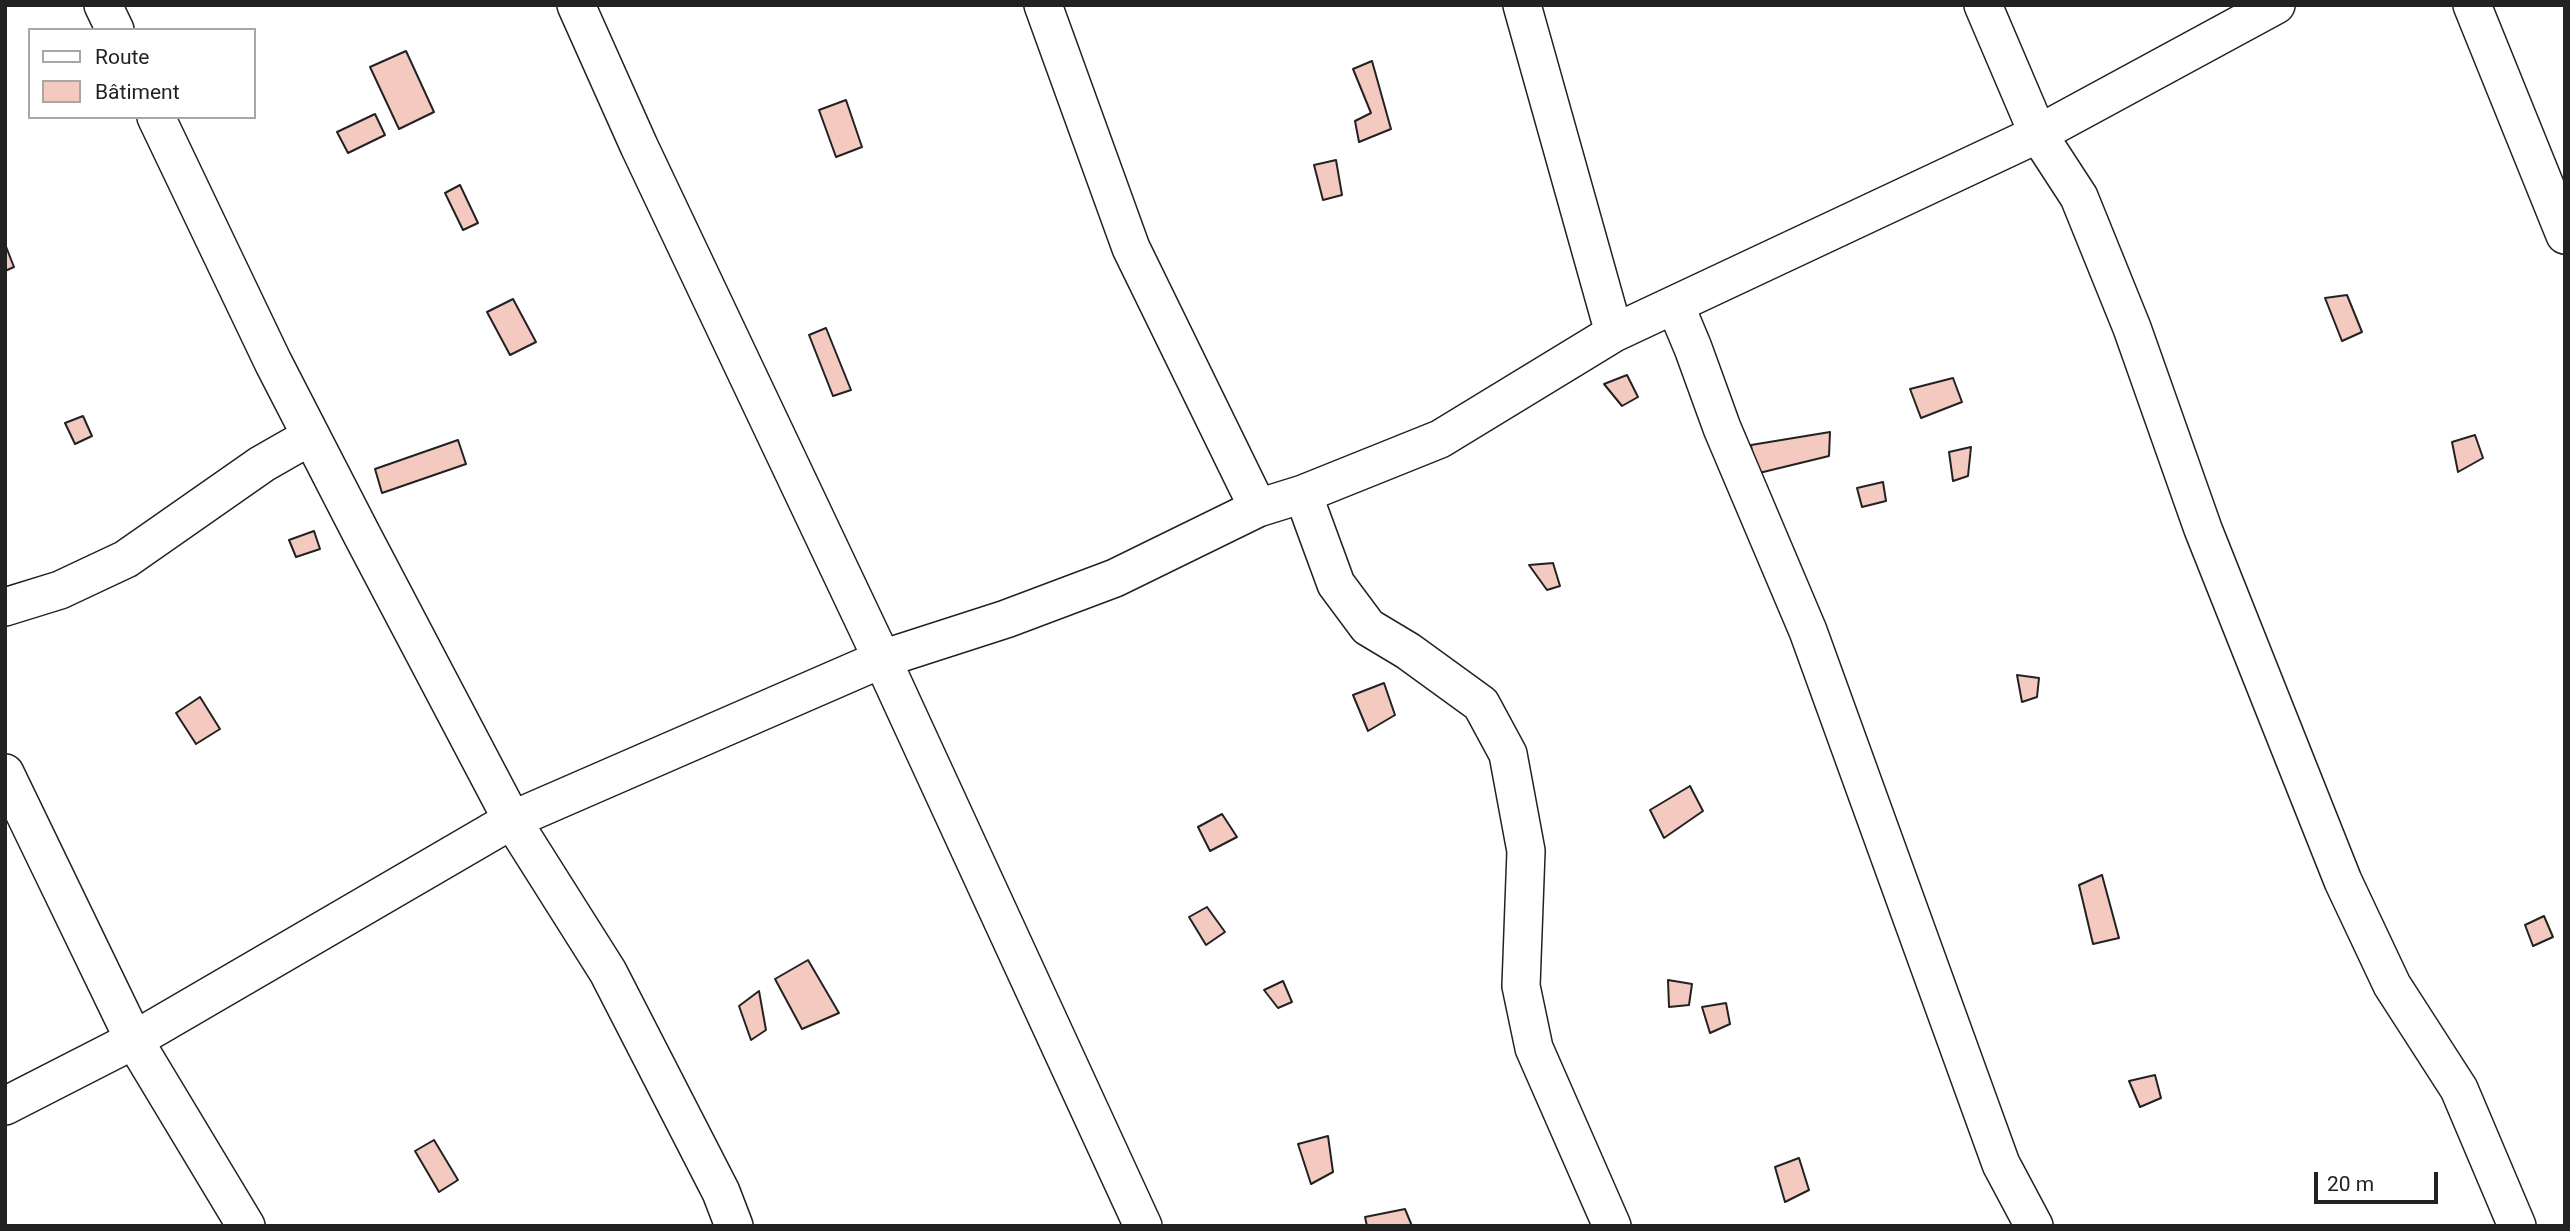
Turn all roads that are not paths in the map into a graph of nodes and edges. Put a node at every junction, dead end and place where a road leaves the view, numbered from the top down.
1 (103, 5) edge
2 (576, 5) edge
3 (1043, 5) edge
4 (1522, 5) edge
5 (1983, 5) edge
6 (2276, 5) edge
7 (2472, 5) edge
8 (114, 28) edge
9 (157, 119) edge
10 (2038, 134) junction
11 (2565, 235) edge
12 (1675, 305) junction
13 (1614, 333) junction
14 (311, 436) junction
15 (1303, 494) junction
16 (1258, 508) junction
17 (5, 607) edge
18 (882, 659) junction
19 (5, 773) edge
20 (512, 820) junction
21 (134, 1041) junction
22 (5, 1106) edge
23 (246, 1226) edge
24 (734, 1226) edge
25 (1143, 1226) edge
26 (1612, 1226) edge
27 (2034, 1226) edge
28 (2516, 1226) edge

1 - 8 street
2 - 18 street
3 - 16 street
4 - 13 street
5 - 10 street
6 - 10 street
7 - 11 street
9 - 14 street
10 - 12 street
10 - 28 street
12 - 13 street
12 - 27 street
13 - 15 street
14 - 17 street
14 - 20 street
15 - 16 street
15 - 26 street
16 - 18 street
18 - 20 street
18 - 25 street
19 - 21 street
20 - 21 street
20 - 24 street
21 - 22 street
21 - 23 street

